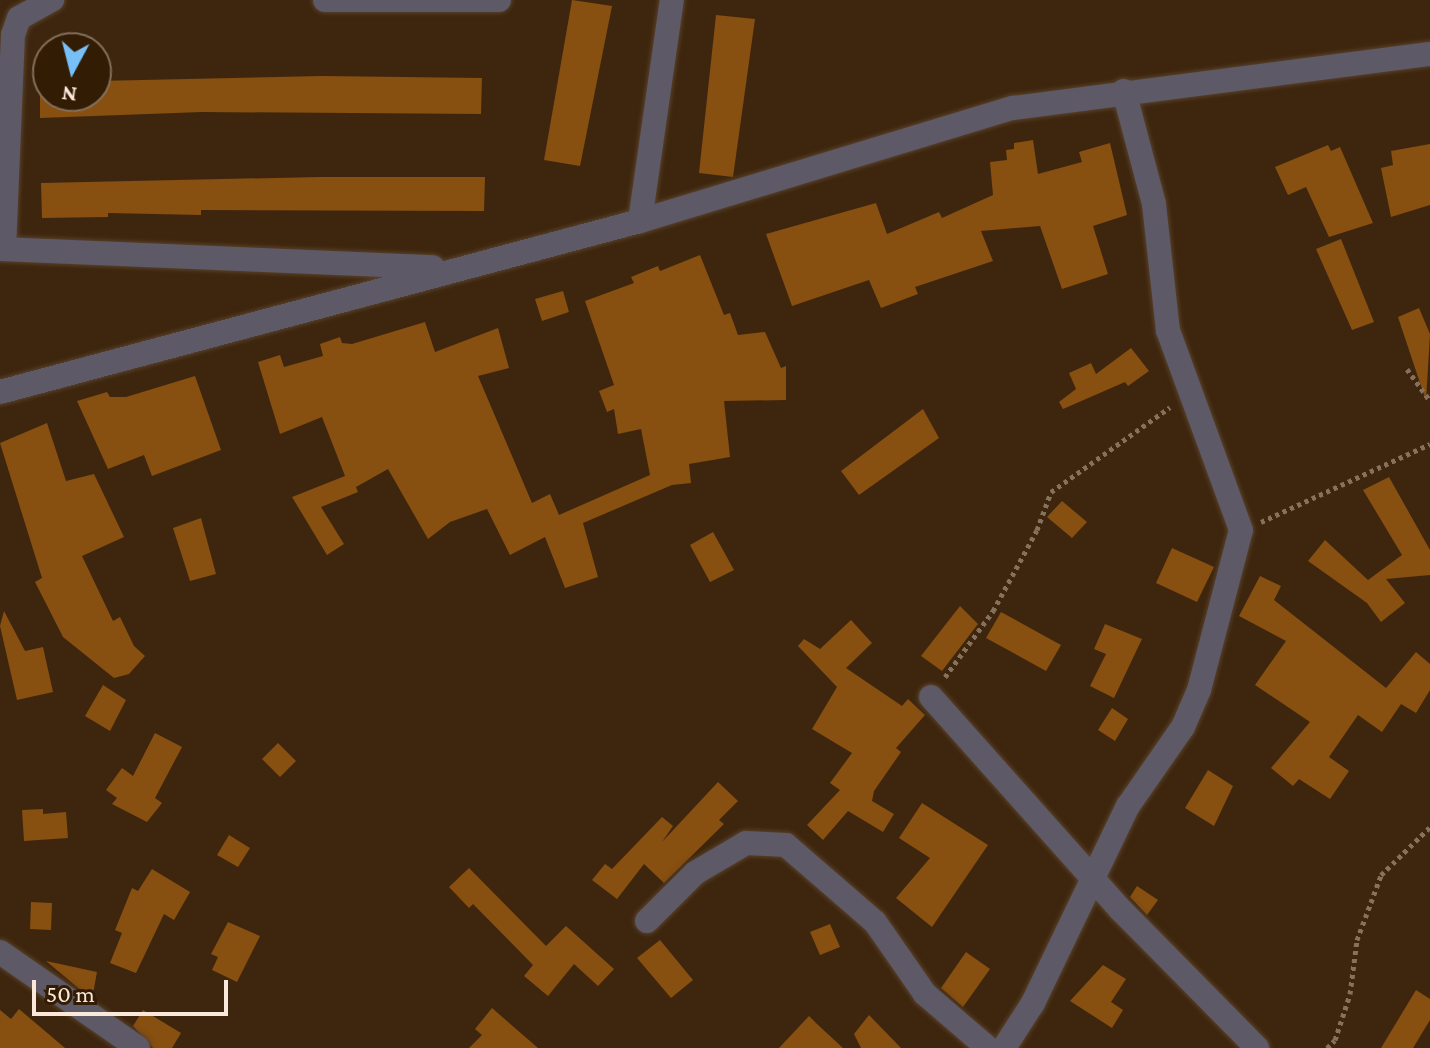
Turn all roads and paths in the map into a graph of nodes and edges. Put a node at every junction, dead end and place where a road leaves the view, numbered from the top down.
1 (52, 0) edge
2 (325, 0) edge
3 (499, 0) edge
4 (672, 0) edge
5 (1430, 54) edge
6 (1124, 91) junction
7 (640, 221) junction
8 (2, 249) edge
9 (455, 269) junction
10 (1407, 369) dead end
11 (0, 392) edge
12 (1186, 393) junction
13 (1430, 401) edge
14 (1430, 444) edge
15 (1241, 530) junction
16 (931, 697) joint
17 (1430, 827) edge
18 (1092, 876) junction
19 (647, 921) dead end
20 (0, 952) edge
21 (138, 1048) edge
22 (988, 1048) edge
23 (1004, 1048) edge
24 (1257, 1048) edge
25 (1327, 1048) edge

1 - 8 street
2 - 3 street
4 - 7 street
5 - 6 street
6 - 7 street
6 - 12 street
7 - 9 street
8 - 9 street
9 - 11 street
10 - 13 path
12 - 15 street
12 - 16 path
14 - 15 path
15 - 18 street
16 - 18 street
17 - 25 path
18 - 23 street
18 - 24 street
19 - 22 street
20 - 21 street

